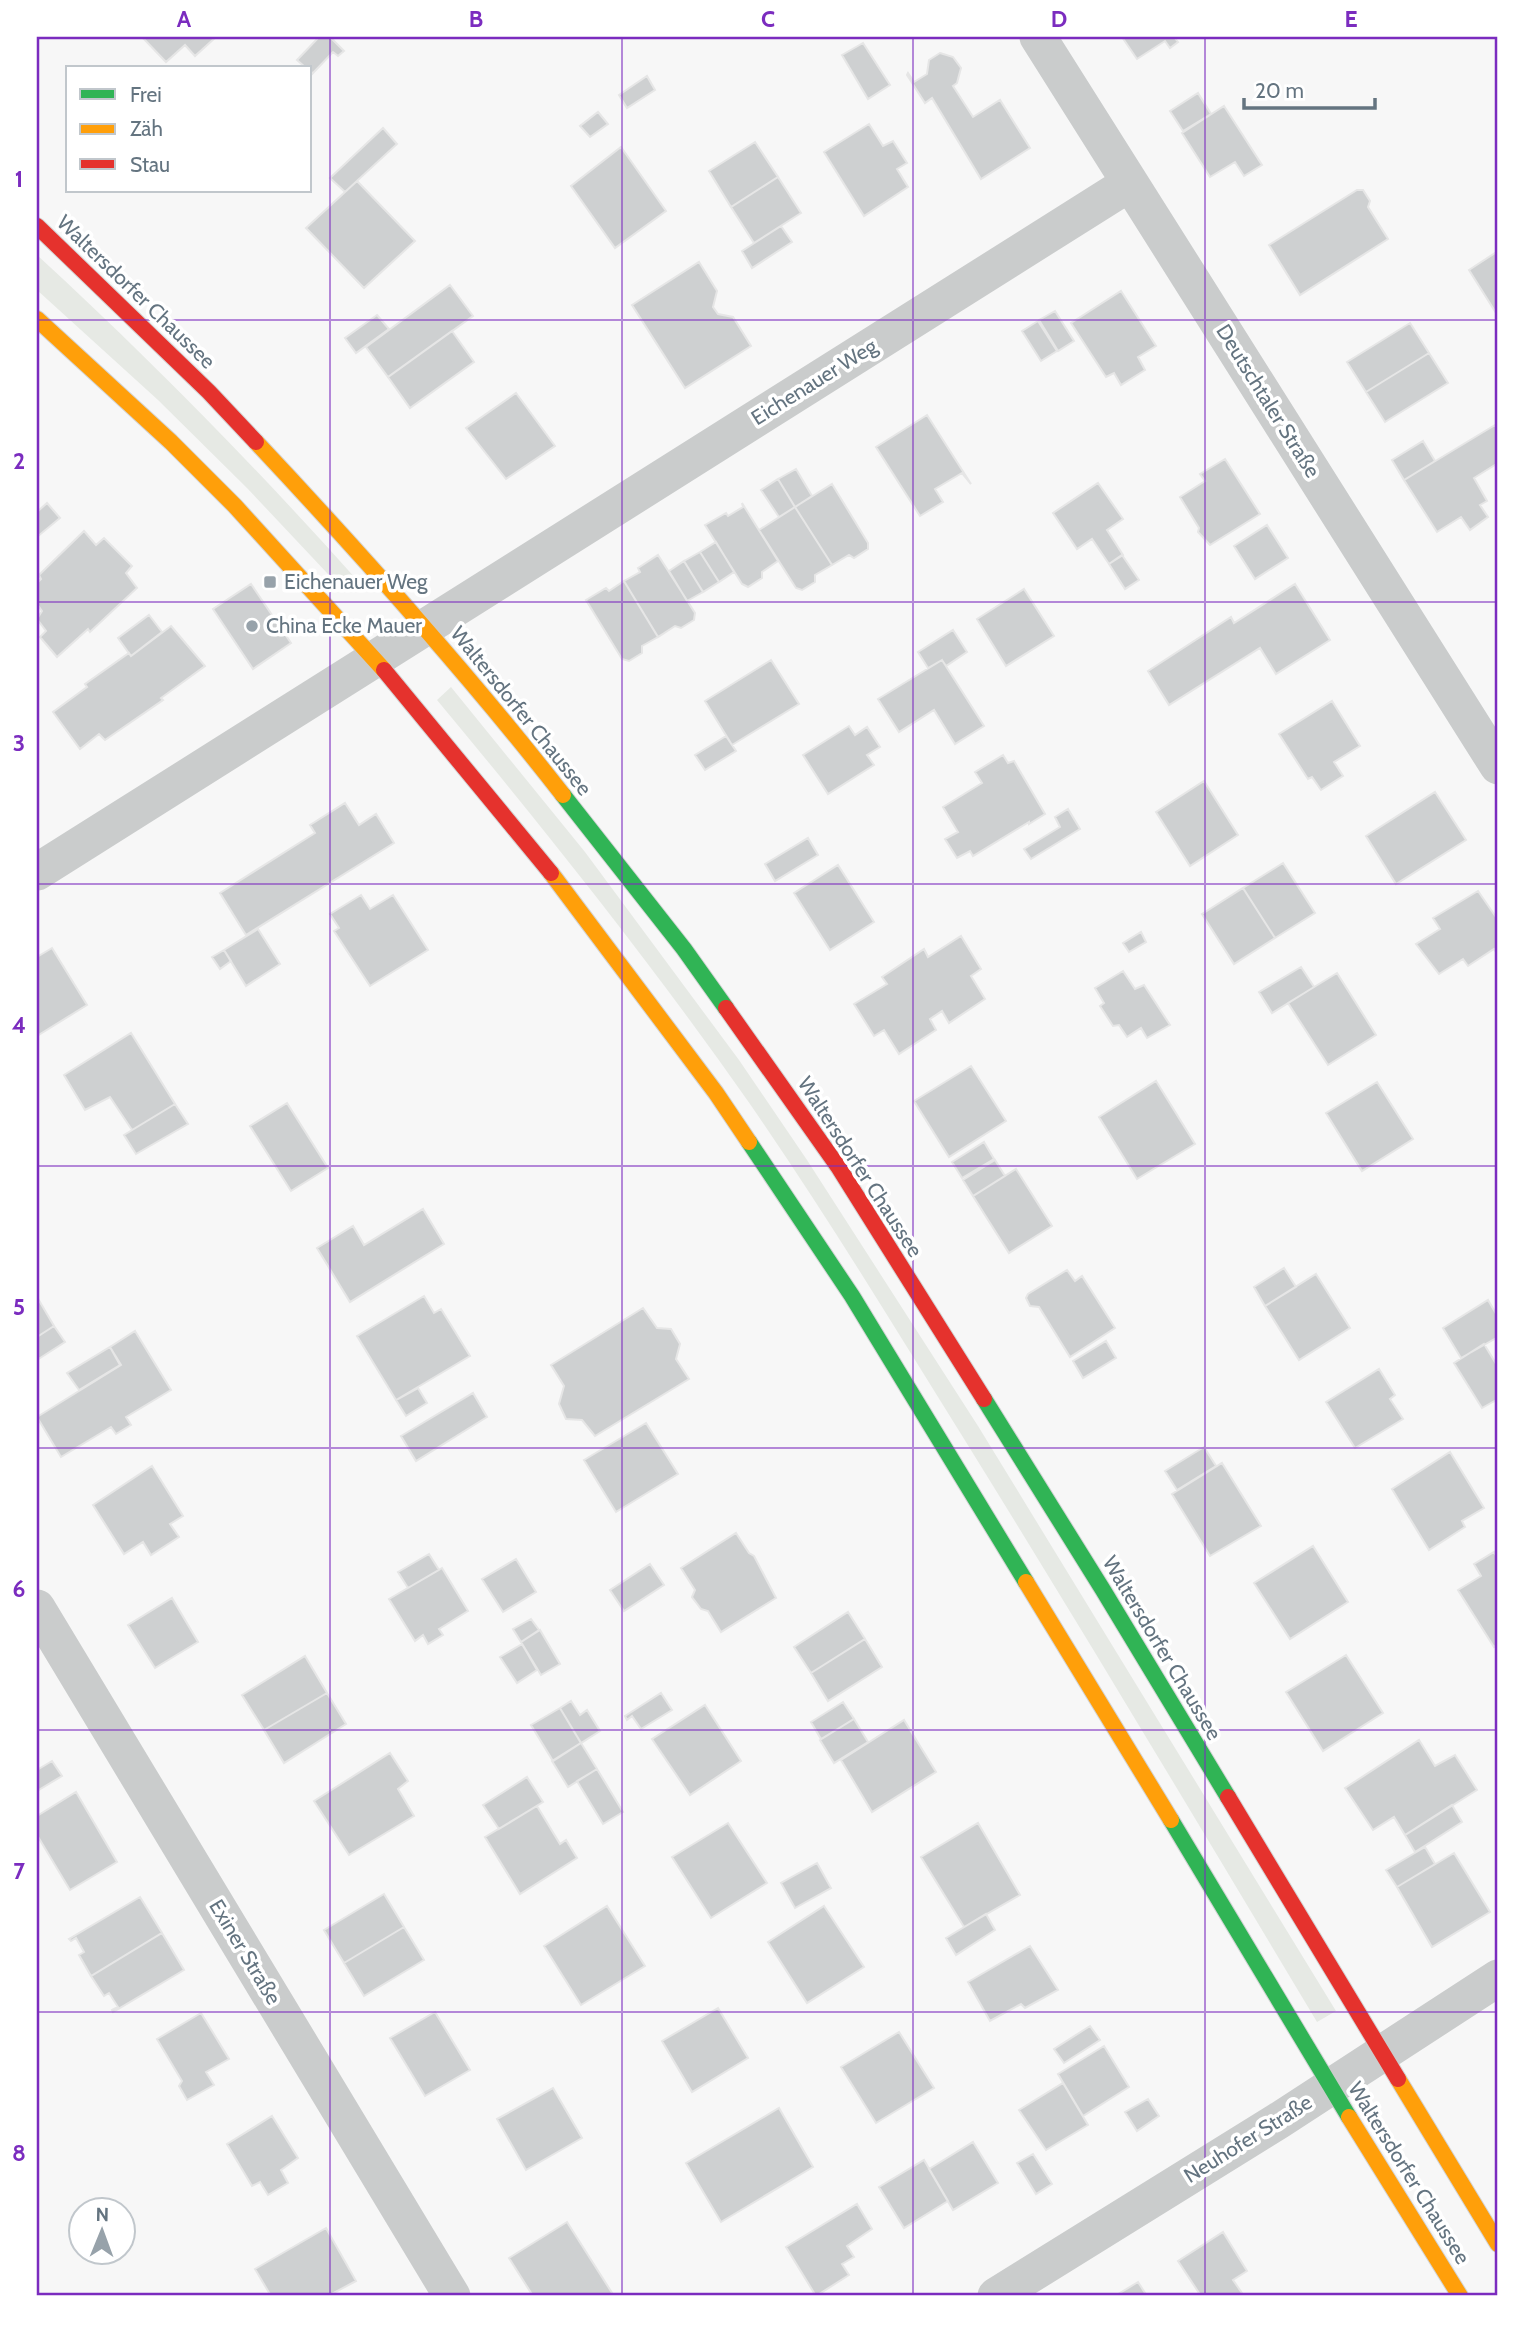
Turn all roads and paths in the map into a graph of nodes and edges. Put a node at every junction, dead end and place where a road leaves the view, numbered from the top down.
1 (1038, 37) edge
2 (1130, 183) junction
3 (37, 226) edge
4 (37, 319) edge
5 (424, 627) junction
6 (375, 659) junction
7 (1498, 766) edge
8 (37, 872) edge
9 (37, 1608) edge
10 (1498, 1978) edge
11 (1383, 2053) junction
12 (1331, 2086) junction
13 (1498, 2245) edge
14 (452, 2296) edge
15 (996, 2296) edge
16 (1460, 2296) edge

1 - 2 street, Deutschtaler Straße
2 - 5 street, Eichenauer Weg
2 - 7 street, Deutschtaler Straße
3 - 5 main road, Waltersdorfer Chaussee
4 - 6 main road, Waltersdorfer Chaussee
5 - 6 street, Eichenauer Weg
5 - 11 main road, Waltersdorfer Chaussee
6 - 8 street, Eichenauer Weg
6 - 12 main road, Waltersdorfer Chaussee
9 - 14 street, Exiner Straße
10 - 11 street, Neuhofer Straße
11 - 12 street, Neuhofer Straße
11 - 13 main road, Waltersdorfer Chaussee
12 - 15 street, Neuhofer Straße
12 - 16 main road, Waltersdorfer Chaussee

